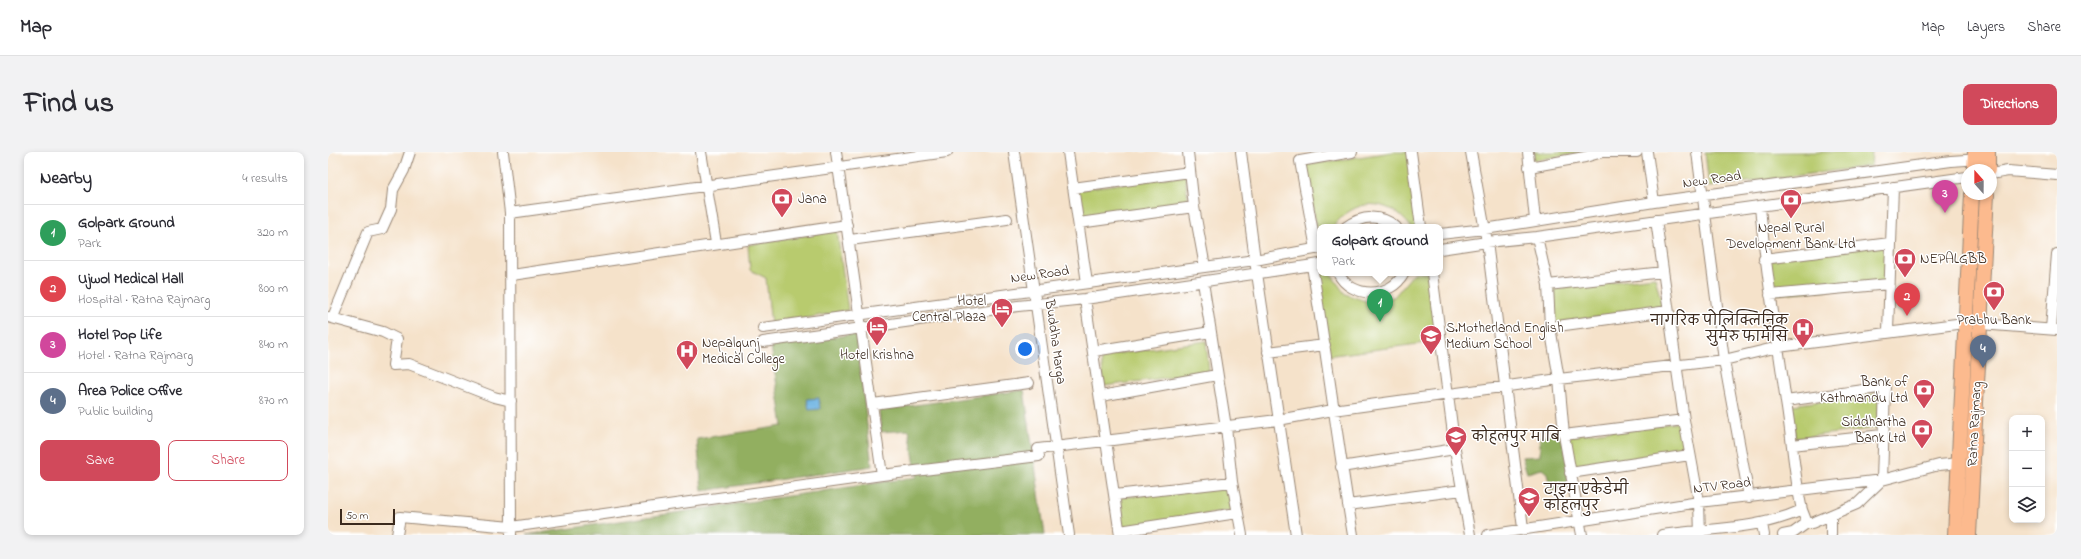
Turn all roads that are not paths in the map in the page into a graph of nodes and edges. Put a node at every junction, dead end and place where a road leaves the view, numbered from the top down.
1 (410, 152) edge
2 (503, 152) edge
3 (701, 152) edge
4 (836, 152) edge
5 (947, 152) edge
6 (1014, 152) edge
7 (1068, 152) edge
8 (1188, 152) edge
9 (1241, 152) edge
10 (1352, 152) edge
11 (1411, 152) edge
12 (1471, 152) edge
13 (1528, 152) edge
14 (1637, 152) edge
15 (1647, 152) edge
16 (1697, 152) edge
17 (1981, 160) edge
18 (838, 166) junction
19 (1530, 167) junction
20 (1190, 172) junction
21 (1997, 173) edge
22 (2057, 175) edge
23 (1961, 179) edge
24 (707, 186) junction
25 (1893, 187) junction
26 (1074, 188) junction
27 (1703, 196) junction
28 (1972, 200) edge
29 (1987, 200) edge
30 (1654, 202) junction
31 (1760, 207) junction
32 (1194, 208) junction
33 (510, 214) junction
34 (1705, 214) junction
35 (1007, 219) dead end
36 (1535, 220) junction
37 (1656, 220) junction
38 (1079, 223) junction
39 (1351, 224) edge
40 (1391, 224) edge
41 (1421, 224) edge
42 (847, 225) junction
43 (1485, 229) junction
44 (1443, 234) edge
45 (1537, 237) junction
46 (850, 240) junction
47 (1487, 242) junction
48 (716, 243) junction
49 (1317, 243) edge
50 (1890, 243) junction
51 (1317, 248) edge
52 (1443, 248) edge
53 (2057, 254) edge
54 (1764, 259) junction
55 (1255, 260) junction
56 (1316, 265) edge
57 (1205, 267) junction
58 (1663, 272) junction
59 (1258, 274) junction
60 (512, 275) junction
61 (1317, 276) edge
62 (1341, 276) edge
63 (1401, 276) edge
64 (1432, 276) edge
65 (1087, 282) junction
66 (1203, 282) junction
67 (1889, 284) junction
68 (1548, 285) junction
69 (1034, 290) junction
70 (1770, 295) junction
71 (1085, 299) junction
72 (1035, 304) junction
73 (1668, 311) junction
74 (860, 314) junction
75 (331, 317) edge
76 (1964, 323) junction
77 (1980, 324) junction
78 (862, 327) junction
79 (1550, 327) junction
80 (763, 328) dead end
81 (2054, 329) edge
82 (1211, 332) junction
83 (1888, 332) junction
84 (763, 342) dead end
85 (1325, 345) junction
86 (1778, 347) junction
87 (1094, 351) junction
88 (1268, 352) junction
89 (1724, 360) junction
90 (1676, 366) junction
91 (1216, 375) junction
92 (1559, 379) junction
93 (1029, 383) dead end
94 (1504, 388) junction
95 (1448, 395) junction
96 (1101, 396) junction
97 (511, 401) junction
98 (1786, 401) junction
99 (873, 404) junction
100 (1333, 410) junction
101 (1278, 420) junction
102 (1684, 420) junction
103 (1226, 427) junction
104 (1882, 434) junction
105 (1564, 435) junction
106 (1105, 440) junction
107 (1792, 445) junction
108 (1055, 446) junction
109 (1455, 449) junction
110 (1690, 455) junction
111 (1960, 463) junction
112 (1341, 467) junction
113 (1570, 473) junction
114 (882, 476) junction
115 (1882, 480) junction
116 (1232, 482) junction
117 (1462, 490) junction
118 (1797, 490) junction
119 (1115, 495) junction
120 (1749, 496) junction
121 (1699, 502) junction
122 (1348, 505) junction
123 (1802, 510) junction
124 (1237, 513) junction
125 (1831, 515) junction
126 (1580, 522) junction
127 (1807, 523) junction
128 (1762, 524) junction
129 (1523, 528) junction
130 (511, 531) edge
131 (1120, 533) edge
132 (1700, 533) edge
133 (397, 535) edge
134 (1069, 535) edge
135 (1242, 535) edge
136 (1296, 535) edge
137 (1353, 535) edge
138 (1470, 535) edge
139 (1488, 535) edge
140 (1582, 535) edge
141 (1662, 535) edge
142 (1764, 535) edge
143 (1783, 535) edge
144 (1830, 535) edge
145 (1955, 535) edge
146 (1969, 535) edge

1 - 75 street
2 - 33 street
3 - 24 street
4 - 18 street
5 - 18 street
6 - 69 street, Buddha Marga
7 - 26 street
8 - 20 street
9 - 55 street
10 - 49 street
11 - 41 street
12 - 43 street
13 - 19 street
14 - 19 street
15 - 30 street
16 - 27 street
17 - 27 street, New Road
18 - 24 street
18 - 42 street
19 - 36 street
20 - 26 street
20 - 32 street
21 - 22 street
23 - 25 street
24 - 33 street
24 - 48 street
25 - 31 street
25 - 50 street
26 - 38 street
27 - 30 street, New Road
27 - 34 street
28 - 76 highway, Ratna Rajmarg
29 - 77 highway, Ratna Rajmarg
30 - 36 street, New Road
31 - 34 street
31 - 54 street
32 - 38 street
32 - 57 street
33 - 60 street
34 - 37 street
34 - 89 street
35 - 46 street
36 - 43 street, New Road
37 - 45 street
37 - 58 street
38 - 65 street
39 - 40 street
42 - 46 street
42 - 48 street
43 - 44 street, New Road
43 - 47 street
45 - 47 street
45 - 68 street
46 - 74 street
47 - 52 street
47 - 94 street
48 - 60 street
50 - 54 street
50 - 67 street
51 - 55 street, New Road
53 - 81 street
54 - 70 street
55 - 57 street, New Road
55 - 59 street
56 - 59 street, New Road
57 - 65 street, New Road
58 - 68 street
58 - 73 street
59 - 66 street, New Road
59 - 88 street
60 - 97 street
61 - 85 street
62 - 63 street
64 - 95 street
65 - 69 street, New Road
66 - 71 street, New Road
66 - 82 street
67 - 70 street
67 - 83 street
68 - 79 street
69 - 72 street, Buddha Marga
69 - 74 street, New Road
70 - 86 street
71 - 72 street, New Road
71 - 87 street
72 - 78 street, New Road
72 - 108 street, Buddha Marga
73 - 79 street
73 - 90 street
74 - 78 street
74 - 80 street, New Road
75 - 97 street
76 - 83 street
76 - 111 highway, Ratna Rajmarg
77 - 81 street
77 - 146 highway, Ratna Rajmarg
78 - 84 street, New Road
78 - 99 street
79 - 92 street
82 - 87 street
82 - 91 street
83 - 86 street
85 - 88 street
85 - 100 street
86 - 89 street
86 - 98 street
87 - 96 street
88 - 101 street
89 - 90 street
89 - 120 street
90 - 92 street
90 - 102 street
91 - 96 street
91 - 103 street
92 - 94 street
92 - 105 street
93 - 99 street
94 - 95 street
94 - 129 street
95 - 100 street
95 - 109 street
96 - 106 street
97 - 130 street
98 - 104 street
98 - 107 street
99 - 114 street
100 - 101 street
100 - 112 street
101 - 103 street
101 - 136 street
102 - 105 street
102 - 110 street
103 - 106 street
103 - 116 street
104 - 107 street
104 - 115 street
105 - 113 street
106 - 108 street
106 - 119 street
107 - 118 street
108 - 114 street
108 - 134 street, Buddha Marga
109 - 112 street
109 - 117 street
110 - 113 street
110 - 121 street
111 - 115 street, NTV Road
111 - 145 highway, Ratna Rajmarg
112 - 122 street
113 - 126 street
114 - 130 street
115 - 118 street, NTV Road
115 - 125 street
116 - 119 street
116 - 124 street
117 - 122 street
117 - 138 street
118 - 120 street, NTV Road
118 - 123 street
119 - 131 street
120 - 121 street, NTV Road
121 - 126 street, NTV Road
121 - 132 street
122 - 137 street
123 - 127 street
123 - 128 street
124 - 131 street
124 - 135 street
125 - 127 street
125 - 144 street
126 - 129 street, NTV Road
126 - 140 street
127 - 143 street
128 - 132 street
128 - 142 street
129 - 139 street, NTV Road
130 - 133 street
132 - 141 street

